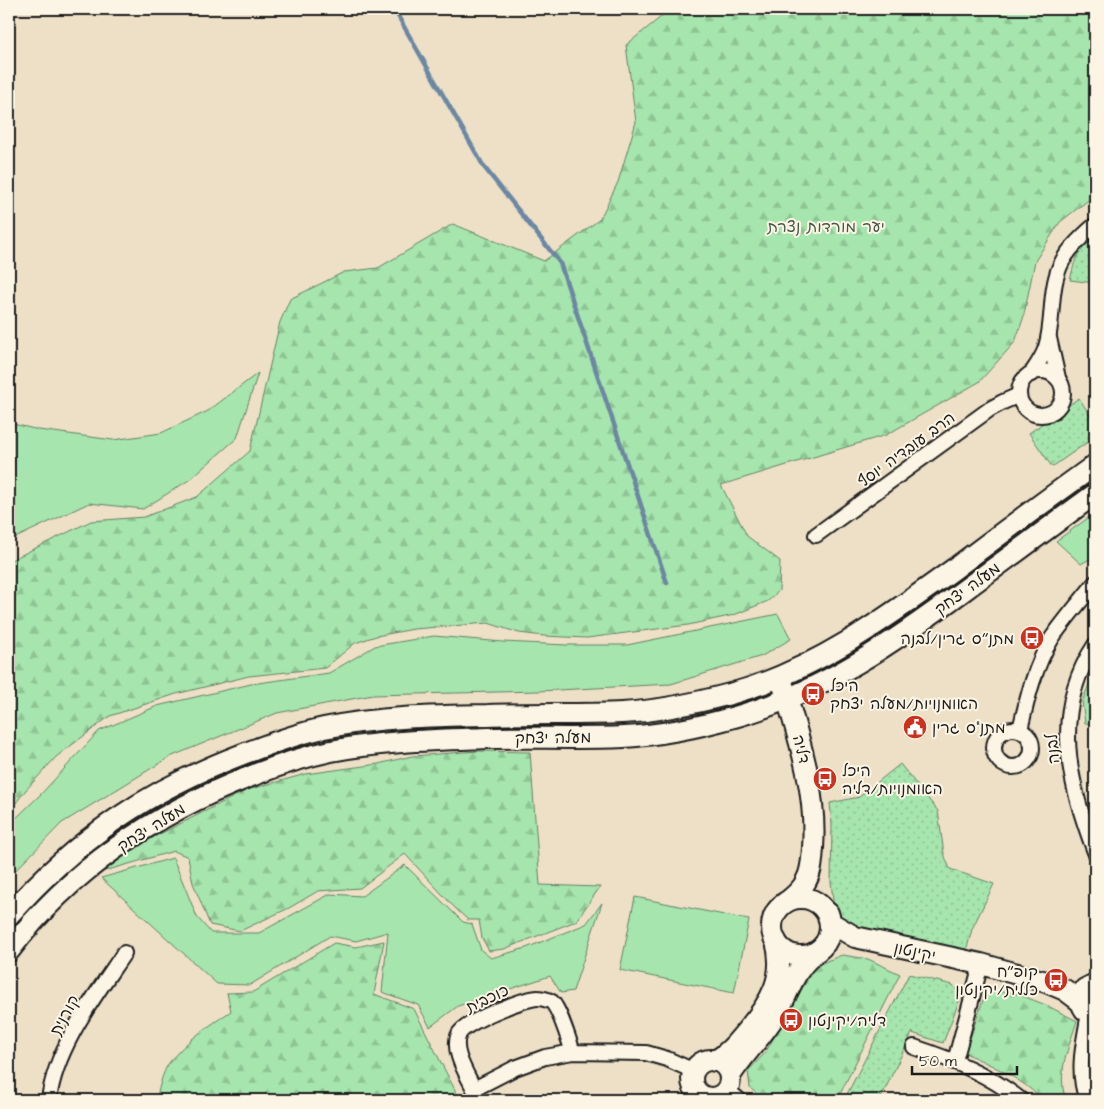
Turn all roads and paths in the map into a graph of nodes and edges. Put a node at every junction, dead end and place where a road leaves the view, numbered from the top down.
1 (1095, 224) edge
2 (1048, 335) junction
3 (1031, 374) junction
4 (1058, 378) junction
5 (1019, 395) junction
6 (1095, 465) edge
7 (1095, 494) edge
8 (816, 536) dead end
9 (1095, 583) edge
10 (1095, 645) edge
11 (780, 676) junction
12 (787, 698) junction
13 (1020, 730) dead end
14 (1095, 852) edge
15 (813, 855) junction
16 (788, 901) junction
17 (825, 910) junction
18 (9, 915) edge
19 (776, 941) junction
20 (872, 942) junction
21 (819, 950) junction
22 (9, 951) edge
23 (124, 953) dead end
24 (981, 964) junction
25 (1090, 1000) edge
26 (914, 1048) dead end
27 (573, 1052) junction
28 (714, 1061) junction
29 (955, 1061) junction
30 (694, 1071) junction
31 (732, 1089) edge
32 (695, 1096) edge
33 (49, 1100) edge
34 (1020, 1100) edge
35 (1087, 1100) edge

1 - 2 street
2 - 3 street
2 - 4 street
3 - 4 street
3 - 5 street
4 - 5 street
5 - 8 street, הרב עובדיה יוסף
6 - 11 street, מעלה יצחק
7 - 12 street, מעלה יצחק
9 - 13 street
10 - 14 street, לבנה
11 - 12 street, דליה
11 - 18 street, מעלה יצחק
12 - 15 street, דליה
12 - 22 street, מעלה יצחק
15 - 16 street, דליה
15 - 17 street, דליה
16 - 17 street
16 - 19 street
17 - 20 street, יקינטון
17 - 21 street
19 - 21 street
19 - 28 street
20 - 21 street, יקינטון
20 - 24 street, יקינטון
21 - 31 street
23 - 33 street, קורנית
24 - 25 street, יקינטון
24 - 29 street
25 - 35 street
26 - 29 street
27 - 27 street, כוכבית
27 - 30 street, כוכבית
28 - 30 street
28 - 31 street
29 - 34 street
30 - 32 street
31 - 32 street

